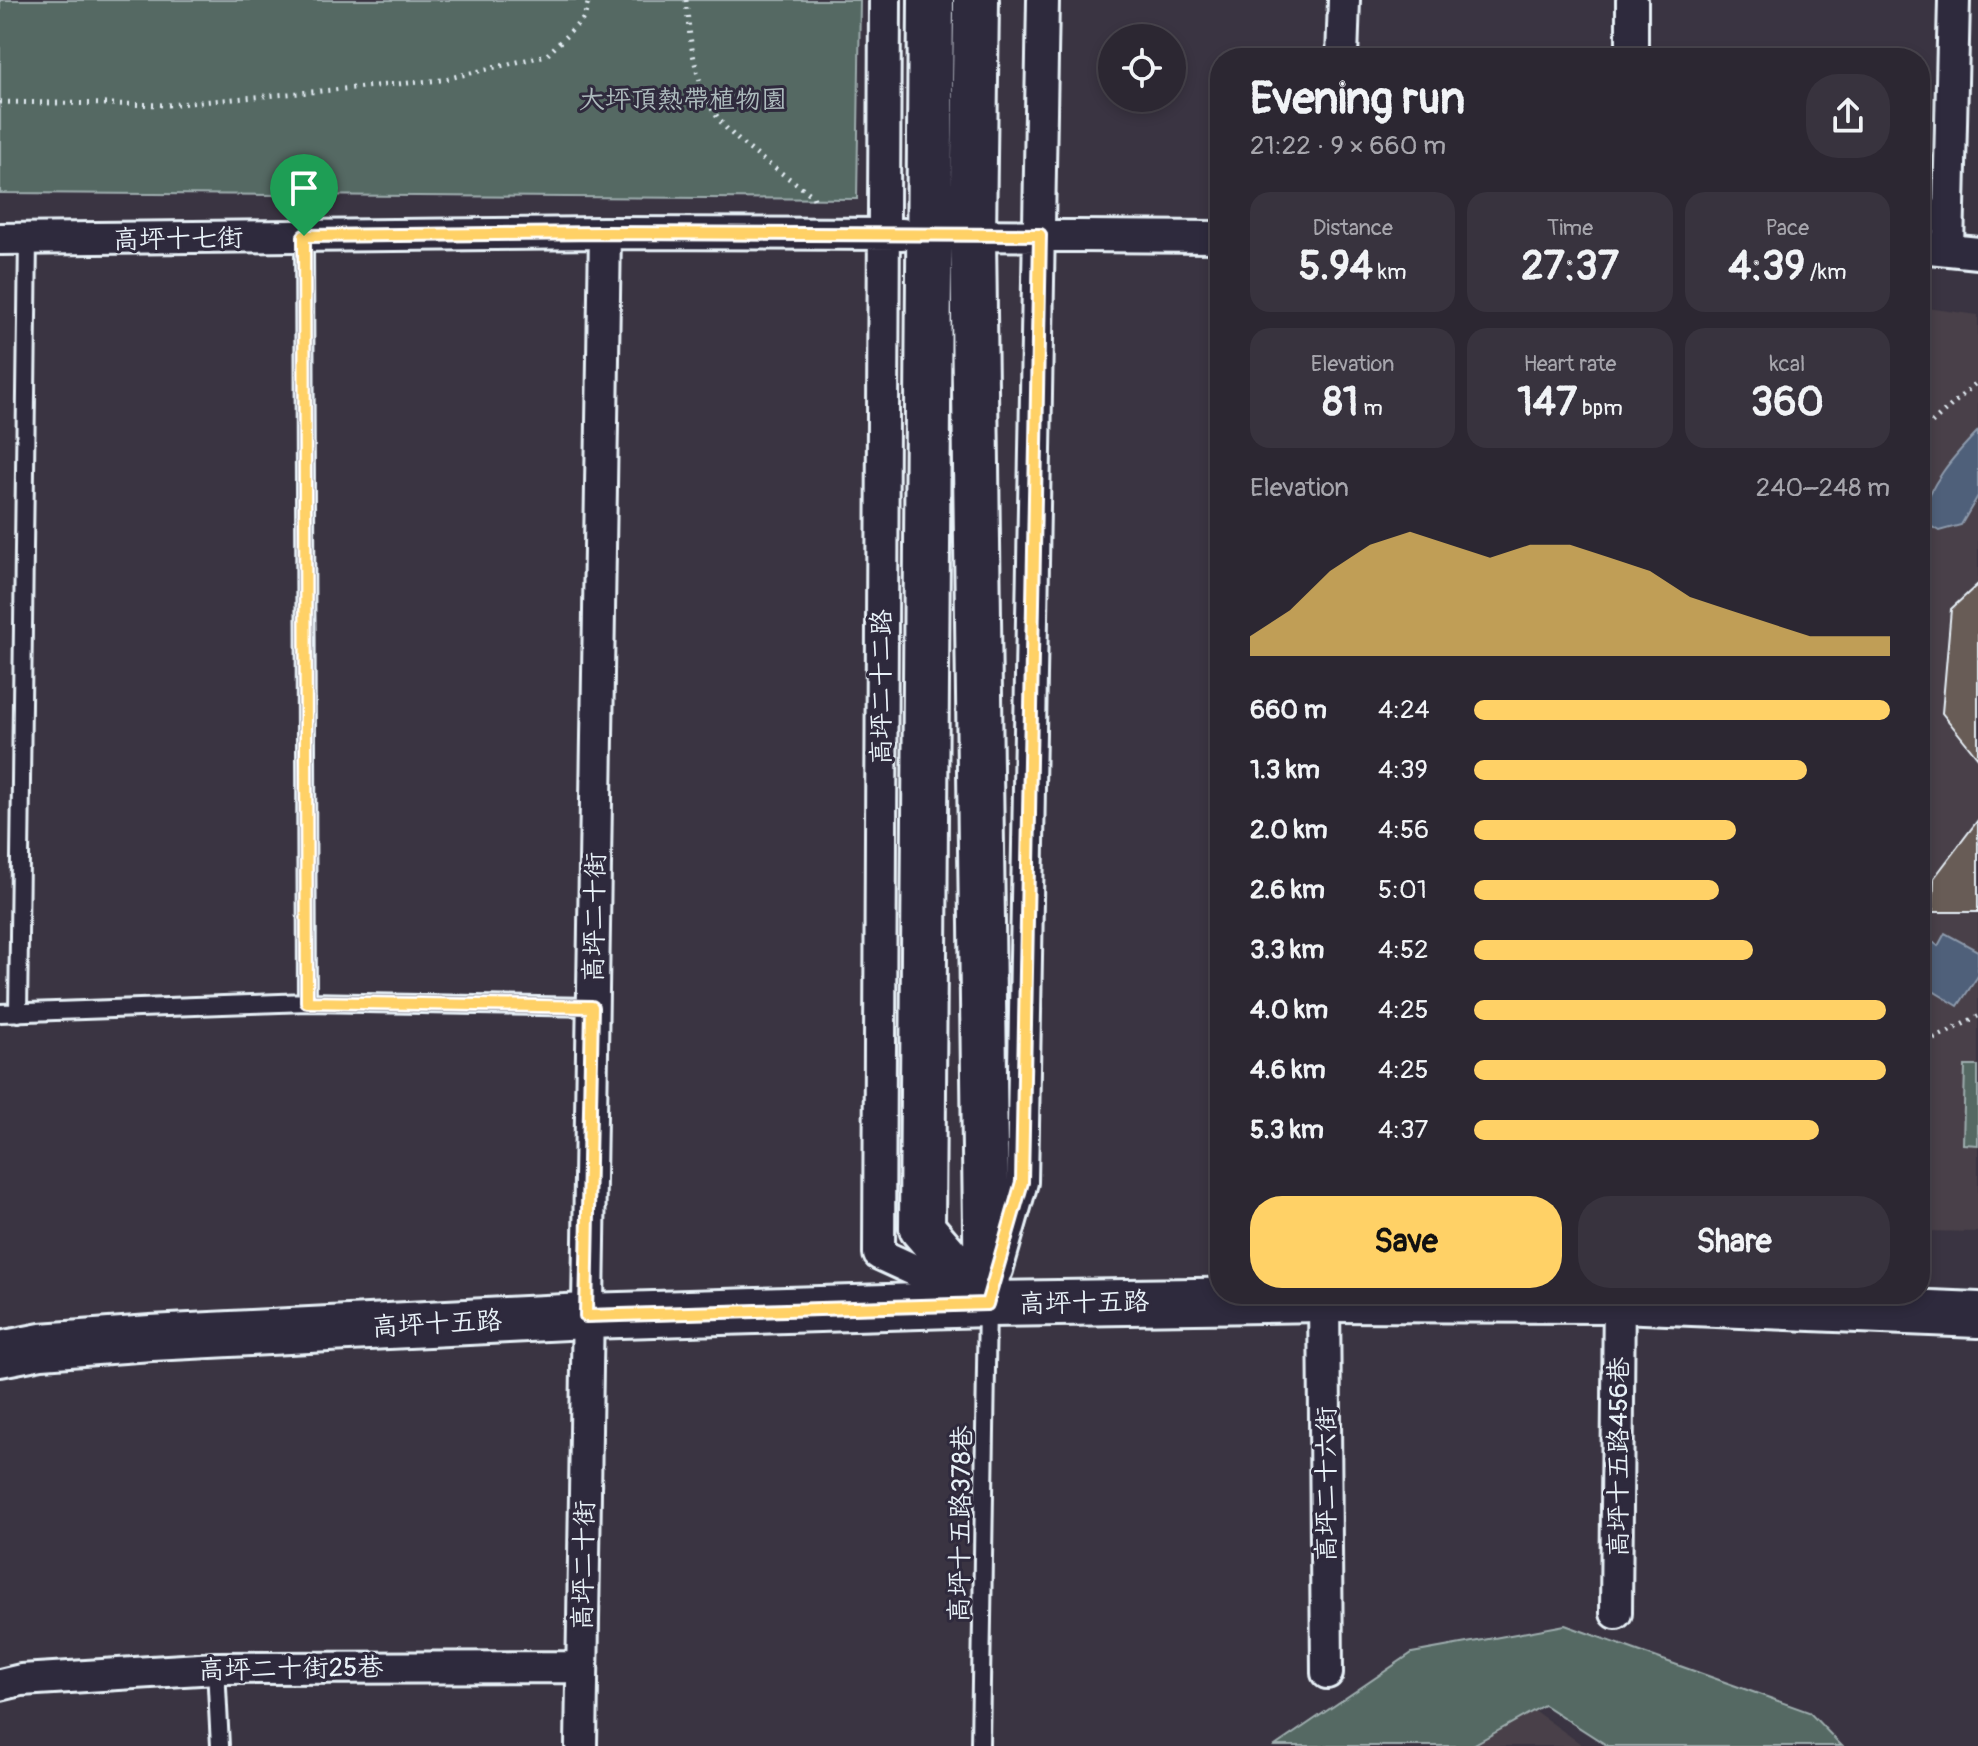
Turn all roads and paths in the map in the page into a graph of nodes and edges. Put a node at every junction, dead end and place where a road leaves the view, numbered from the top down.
1 (589, 0) edge
2 (686, 0) edge
3 (885, 0) edge
4 (931, 0) edge
5 (976, 0) edge
6 (1043, 0) edge
7 (1344, 0) edge
8 (1632, 0) edge
9 (1954, 0) edge
10 (1342, 48) edge
11 (1632, 48) edge
12 (0, 102) edge
13 (605, 233) junction
14 (825, 234) junction
15 (883, 234) junction
16 (928, 234) junction
17 (1040, 235) junction
18 (304, 236) junction
19 (973, 236) junction
20 (1210, 237) edge
21 (14, 239) edge
22 (1934, 247) edge
23 (1978, 253) edge
24 (1978, 381) edge
25 (1930, 425) edge
26 (307, 1002) junction
27 (592, 1007) junction
28 (0, 1013) edge
29 (18, 1013) junction
30 (1978, 1016) edge
31 (1930, 1042) edge
32 (1210, 1299) edge
33 (987, 1304) junction
34 (1324, 1304) edge
35 (1619, 1304) edge
36 (1759, 1304) edge
37 (1978, 1315) edge
38 (586, 1316) junction
39 (0, 1354) edge
40 (1616, 1613) dead end
41 (582, 1667) junction
42 (216, 1668) junction
43 (1327, 1673) dead end
44 (0, 1685) edge
45 (980, 1745) edge
46 (220, 1746) edge
47 (581, 1746) edge

1 - 12 path
2 - 14 path
3 - 15 street, 高坪二十二路
4 - 16 street, 高坪二十二路
5 - 19 street
6 - 17 street
7 - 10 street
8 - 11 street
9 - 22 street
13 - 14 street, 高坪十七街
13 - 18 street, 高坪十七街
13 - 27 street, 高坪二十街
14 - 15 street, 高坪十七街
15 - 16 street, 高坪十七街
15 - 33 street, 高坪二十二路
16 - 19 street, 高坪十七街
16 - 33 street, 高坪二十二路
17 - 19 street, 高坪十七街
17 - 20 street, 高坪十七街
17 - 33 street
18 - 21 street, 高坪十七街
18 - 26 lane
19 - 33 street
21 - 29 lane
22 - 23 street
24 - 25 path
26 - 27 lane
26 - 29 lane
27 - 38 street, 高坪二十街
28 - 29 lane
30 - 31 path
32 - 33 street, 高坪十五路
33 - 38 street, 高坪十五路
33 - 45 lane, 高坪十五路378巷
34 - 43 street, 高坪二十六街
35 - 40 street, 高坪十五路456巷
36 - 37 street, 高坪十五路
38 - 39 street, 高坪十五路
38 - 41 street, 高坪二十街
41 - 42 street, 高坪二十街25巷
41 - 47 street, 高坪二十街
42 - 44 street, 高坪二十街25巷
42 - 46 lane

